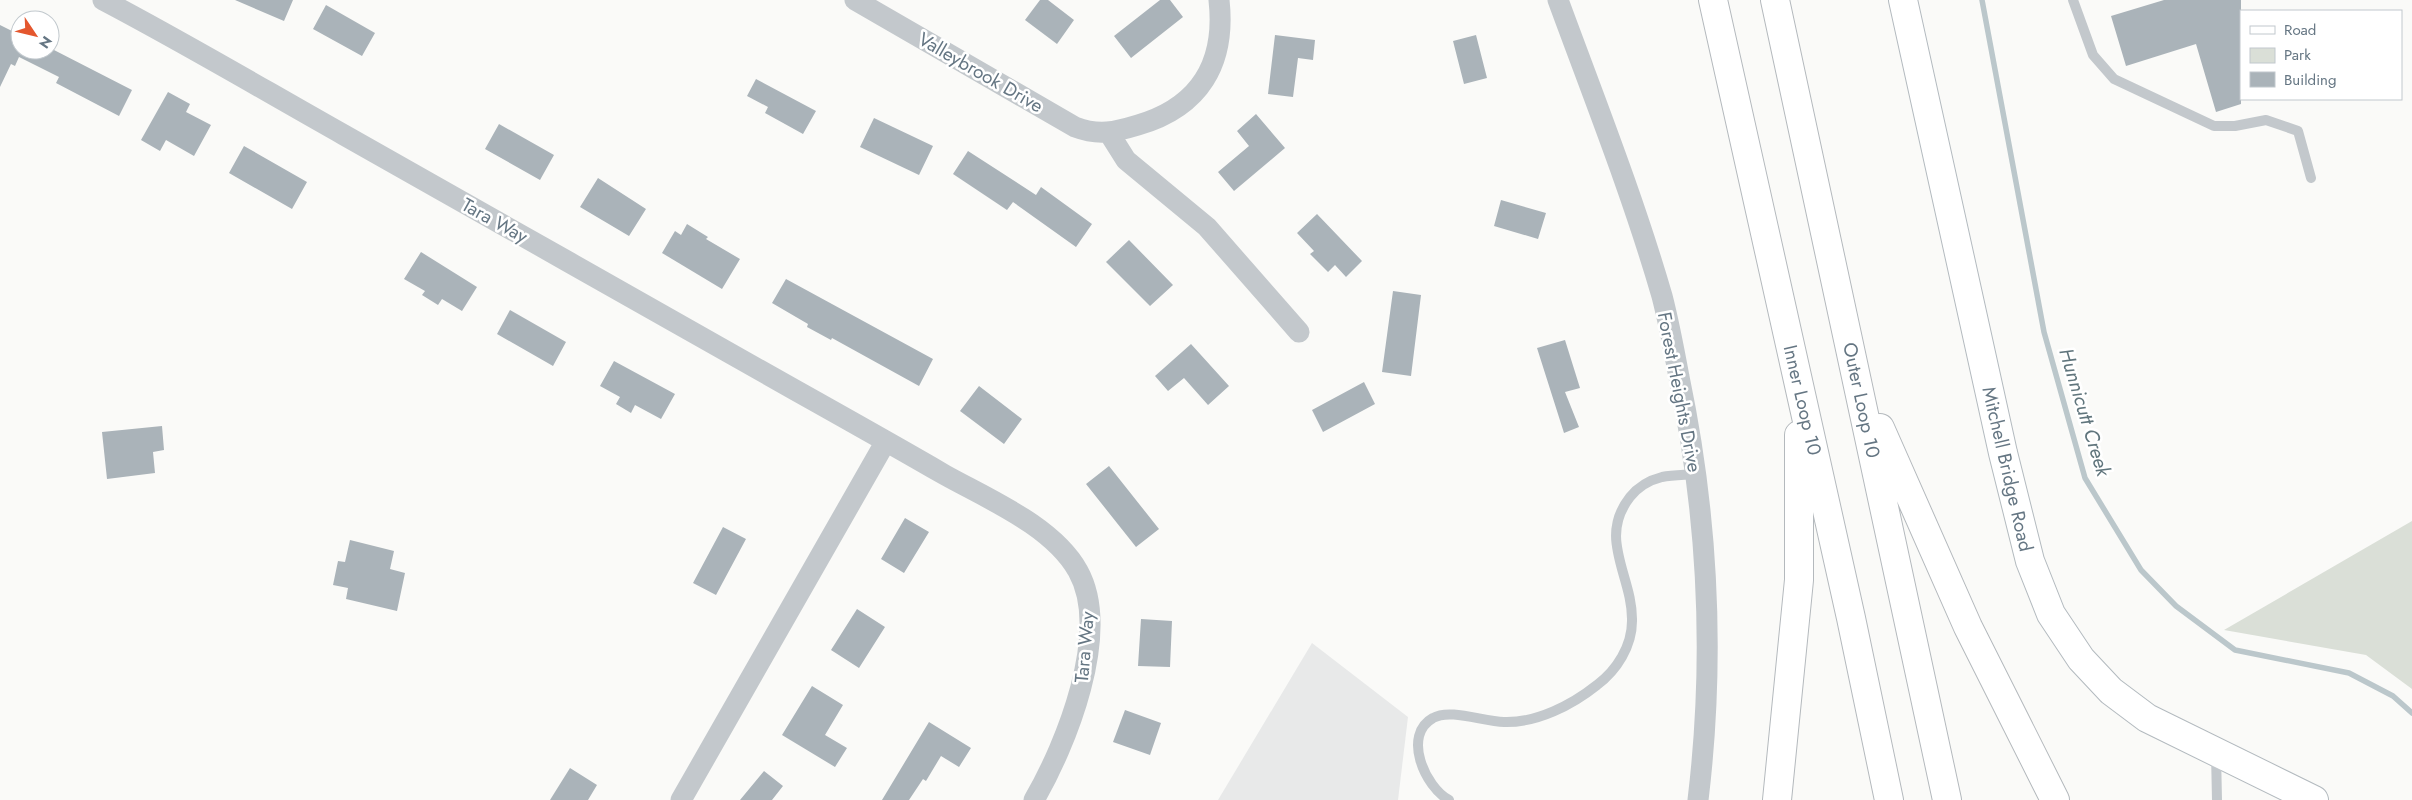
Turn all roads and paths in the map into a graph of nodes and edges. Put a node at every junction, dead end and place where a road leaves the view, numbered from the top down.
1 (103, 0) edge
2 (856, 0) edge
3 (1219, 0) edge
4 (1558, 0) edge
5 (1713, 0) edge
6 (1775, 0) edge
7 (1903, 0) edge
8 (2073, 0) edge
9 (1109, 133) junction
10 (2311, 178) dead end
11 (1299, 332) dead end
12 (1857, 375) junction
13 (1799, 383) junction
14 (886, 441) junction
15 (1696, 474) junction
16 (2216, 752) junction
17 (681, 800) edge
18 (1034, 800) edge
19 (1449, 800) edge
20 (1698, 800) edge
21 (1777, 800) edge
22 (1889, 800) edge
23 (1947, 800) edge
24 (2055, 800) edge
25 (2217, 800) edge
26 (2314, 800) edge

1 - 14 street, Tara Way
2 - 9 street, Valleybrook Drive
3 - 9 street, Valleybrook Drive
4 - 15 street, Forest Heights Drive
5 - 13 main road, Inner Loop 10
6 - 12 main road, Outer Loop 10
7 - 16 main road, Mitchell Bridge Road
8 - 10 lane
9 - 11 street
12 - 23 main road, Outer Loop 10
12 - 24 main road
13 - 21 main road
13 - 22 main road, Inner Loop 10
14 - 17 street
14 - 18 street, Tara Way
15 - 19 lane
15 - 20 street, Forest Heights Drive
16 - 25 lane
16 - 26 main road, Mitchell Bridge Road

